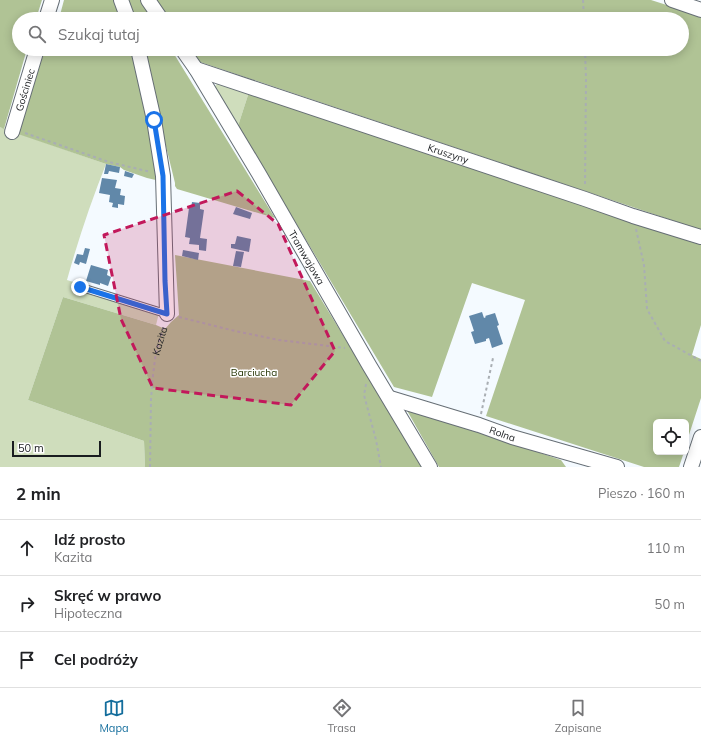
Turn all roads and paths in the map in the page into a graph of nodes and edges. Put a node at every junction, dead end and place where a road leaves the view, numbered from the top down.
1 (52, 0) edge
2 (121, 0) edge
3 (148, 0) edge
4 (583, 0) edge
5 (672, 0) edge
6 (701, 10) edge
7 (48, 12) edge
8 (125, 12) edge
9 (156, 12) edge
10 (584, 12) edge
11 (35, 56) edge
12 (140, 56) edge
13 (187, 56) edge
14 (585, 56) edge
15 (196, 69) junction
16 (15, 131) joint
17 (163, 176) junction
18 (585, 199) junction
19 (633, 216) junction
20 (701, 238) edge
21 (80, 287) dead end
22 (167, 314) junction
23 (359, 346) junction
24 (492, 358) dead end
25 (701, 361) edge
26 (369, 365) junction
27 (390, 398) junction
28 (478, 425) junction
29 (701, 437) edge
30 (150, 467) edge
31 (381, 467) edge
32 (430, 467) edge
33 (617, 467) edge
34 (692, 467) edge

1 - 7 street
2 - 8 street
3 - 9 street
4 - 10 path
5 - 6 street
11 - 16 street, Gościniec
12 - 17 street, Kazita
13 - 15 street, Tramwajowa
14 - 18 path
15 - 18 street, Kruszyny
15 - 23 street, Tramwajowa
16 - 17 path
17 - 22 street, Kazita
18 - 19 street, Kruszyny
19 - 20 street, Kruszyny
19 - 25 path
21 - 22 lane
22 - 23 path
22 - 30 path, Kazita
23 - 26 street, Tramwajowa
24 - 28 path
26 - 27 street, Tramwajowa
26 - 31 path
27 - 28 street, Rolna
27 - 32 street, Tramwajowa
28 - 33 street, Rolna
29 - 34 street

